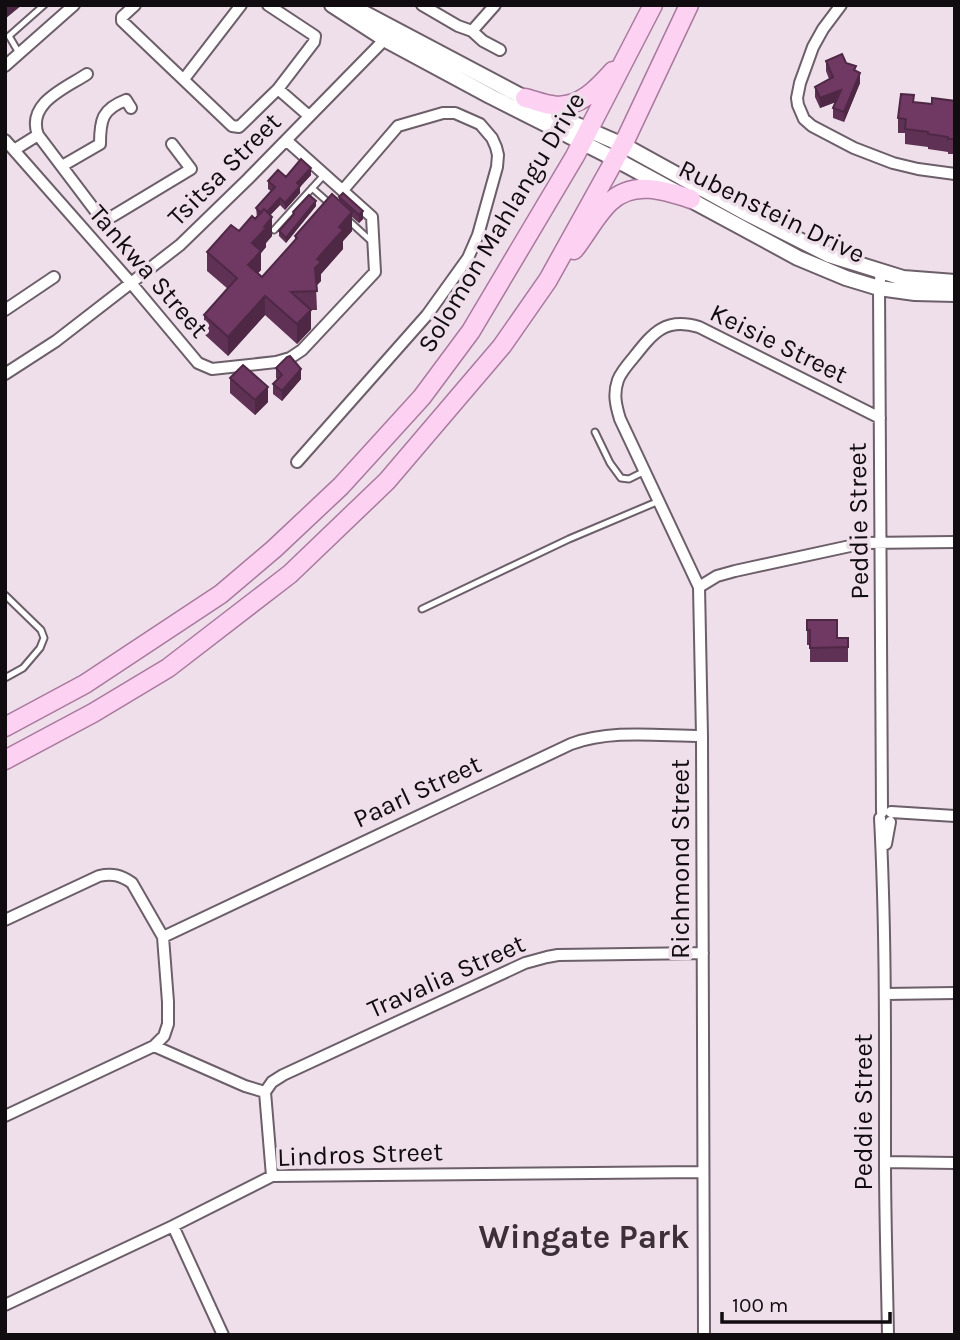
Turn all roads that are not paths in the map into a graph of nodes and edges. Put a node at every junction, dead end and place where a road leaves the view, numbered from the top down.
1 (44, 5) edge
2 (74, 5) edge
3 (135, 5) edge
4 (240, 5) edge
5 (268, 5) edge
6 (332, 5) edge
7 (349, 5) edge
8 (422, 5) edge
9 (495, 5) edge
10 (653, 5) edge
11 (689, 5) edge
12 (841, 5) edge
13 (472, 31) junction
14 (389, 35) junction
15 (639, 35) junction
16 (500, 50) dead end
17 (19, 53) junction
18 (5, 66) edge
19 (87, 74) dead end
20 (184, 79) junction
21 (278, 89) junction
22 (525, 98) junction
23 (131, 108) dead end
24 (309, 116) junction
25 (38, 135) junction
26 (586, 136) junction
27 (5, 140) edge
28 (286, 140) junction
29 (172, 144) dead end
30 (14, 150) junction
31 (619, 152) junction
32 (62, 166) junction
33 (325, 174) junction
34 (955, 174) edge
35 (312, 188) junction
36 (342, 190) junction
37 (691, 199) junction
38 (330, 204) edge
39 (339, 212) edge
40 (274, 230) edge
41 (373, 243) junction
42 (881, 272) junction
43 (54, 277) dead end
44 (548, 279) junction
45 (955, 282) edge
46 (131, 283) junction
47 (879, 288) junction
48 (955, 294) edge
49 (5, 310) edge
50 (5, 374) edge
51 (615, 401) joint
52 (880, 418) junction
53 (595, 432) dead end
54 (297, 462) dead end
55 (645, 471) junction
56 (659, 501) junction
57 (955, 542) edge
58 (881, 543) junction
59 (699, 587) junction
60 (5, 595) edge
61 (422, 609) dead end
62 (5, 678) edge
63 (5, 727) edge
64 (702, 736) junction
65 (5, 760) edge
66 (887, 816) junction
67 (949, 816) edge
68 (5, 920) edge
69 (163, 937) junction
70 (703, 953) junction
71 (955, 993) edge
72 (886, 994) junction
73 (154, 1046) junction
74 (265, 1092) junction
75 (5, 1116) edge
76 (885, 1162) junction
77 (955, 1163) edge
78 (703, 1172) junction
79 (272, 1176) junction
80 (173, 1226) junction
81 (5, 1305) edge
82 (223, 1335) edge
83 (704, 1335) edge
84 (888, 1335) edge

1 - 17 lane
2 - 17 street
3 - 20 street
4 - 20 street
5 - 21 street
6 - 14 street
7 - 14 street
8 - 13 street
9 - 13 street
10 - 15 main road, Solomon Mahlangu Drive
11 - 31 main road
12 - 34 street
13 - 16 street
14 - 22 street
14 - 24 street, Tsitsa Street
14 - 26 street
15 - 22 main road
15 - 26 main road, Solomon Mahlangu Drive
17 - 18 street
19 - 25 street
20 - 21 street
21 - 24 street
22 - 26 street
23 - 32 street
24 - 28 street, Tsitsa Street
25 - 30 street
25 - 32 street
26 - 31 street
26 - 63 main road, Solomon Mahlangu Drive
27 - 30 street, Tankwa Street
28 - 33 street, Tankwa Street
28 - 46 street, Tsitsa Street
29 - 32 street
30 - 46 street, Tankwa Street
31 - 37 street, Rubenstein Drive
31 - 42 street, Rubenstein Drive
31 - 44 main road
33 - 35 lane
33 - 36 street, Tankwa Street
35 - 38 lane
35 - 40 lane
36 - 41 street, Tankwa Street
36 - 54 street
37 - 44 main road
37 - 47 street, Rubenstein Drive
39 - 41 lane
41 - 46 street, Tankwa Street
42 - 45 street, Rubenstein Drive
42 - 47 street, Peddie Street
43 - 49 street
44 - 65 main road
46 - 50 street, Tsitsa Street
47 - 48 street, Rubenstein Drive
47 - 52 street, Peddie Street
51 - 52 street, Keisie Street
51 - 55 street, Richmond Street
52 - 58 street, Peddie Street
53 - 55 lane
55 - 56 street, Richmond Street
56 - 59 street, Richmond Street
56 - 61 lane
57 - 58 street
58 - 59 street
58 - 66 street, Peddie Street
59 - 64 street, Richmond Street
60 - 62 lane
64 - 69 street, Paarl Street
64 - 70 street, Richmond Street
66 - 67 street
66 - 72 street, Peddie Street
68 - 69 street
69 - 73 street
70 - 74 street, Travalia Street
70 - 78 street, Richmond Street
71 - 72 street
72 - 76 street, Peddie Street
73 - 74 street
73 - 75 street
74 - 79 street
76 - 77 street
76 - 84 street, Peddie Street
78 - 79 street, Lindros Street
78 - 83 street, Richmond Street
79 - 80 street, Lindros Street
80 - 81 street, Lindros Street
80 - 82 street

